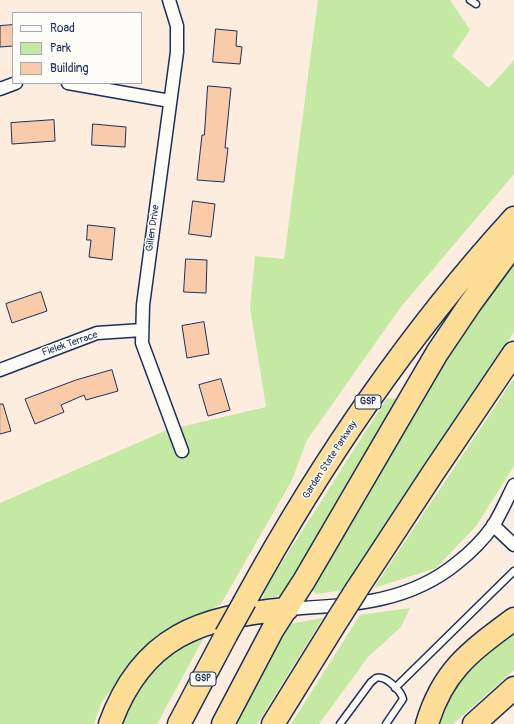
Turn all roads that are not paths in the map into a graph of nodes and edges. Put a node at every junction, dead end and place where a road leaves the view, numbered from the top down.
1 (169, 0) edge
2 (470, 0) edge
3 (476, 4) dead end
4 (13, 84) edge
5 (74, 84) edge
6 (0, 89) edge
7 (170, 101) junction
8 (514, 218) edge
9 (514, 244) edge
10 (142, 330) junction
11 (514, 353) edge
12 (0, 370) edge
13 (182, 451) dead end
14 (514, 485) edge
15 (493, 525) junction
16 (514, 545) edge
17 (514, 571) edge
18 (287, 609) junction
19 (514, 619) edge
20 (395, 688) junction
21 (514, 688) edge
22 (110, 724) edge
23 (179, 724) edge
24 (223, 724) edge
25 (273, 724) edge
26 (340, 724) edge
27 (386, 724) edge
28 (427, 724) edge
29 (474, 724) edge

1 - 7 street, Gillen Drive
2 - 3 lane
4 - 6 street
5 - 7 street
7 - 10 street, Gillen Drive
8 - 23 highway, Garden State Parkway / GSP, bridge
9 - 18 highway
10 - 12 street, Fielek Terrace
10 - 13 street, Gillen Drive
11 - 25 highway, bridge
14 - 15 street
15 - 16 street
15 - 18 street
17 - 20 lane
18 - 22 highway
18 - 24 highway
19 - 28 highway
20 - 26 lane
20 - 27 lane
21 - 29 highway

